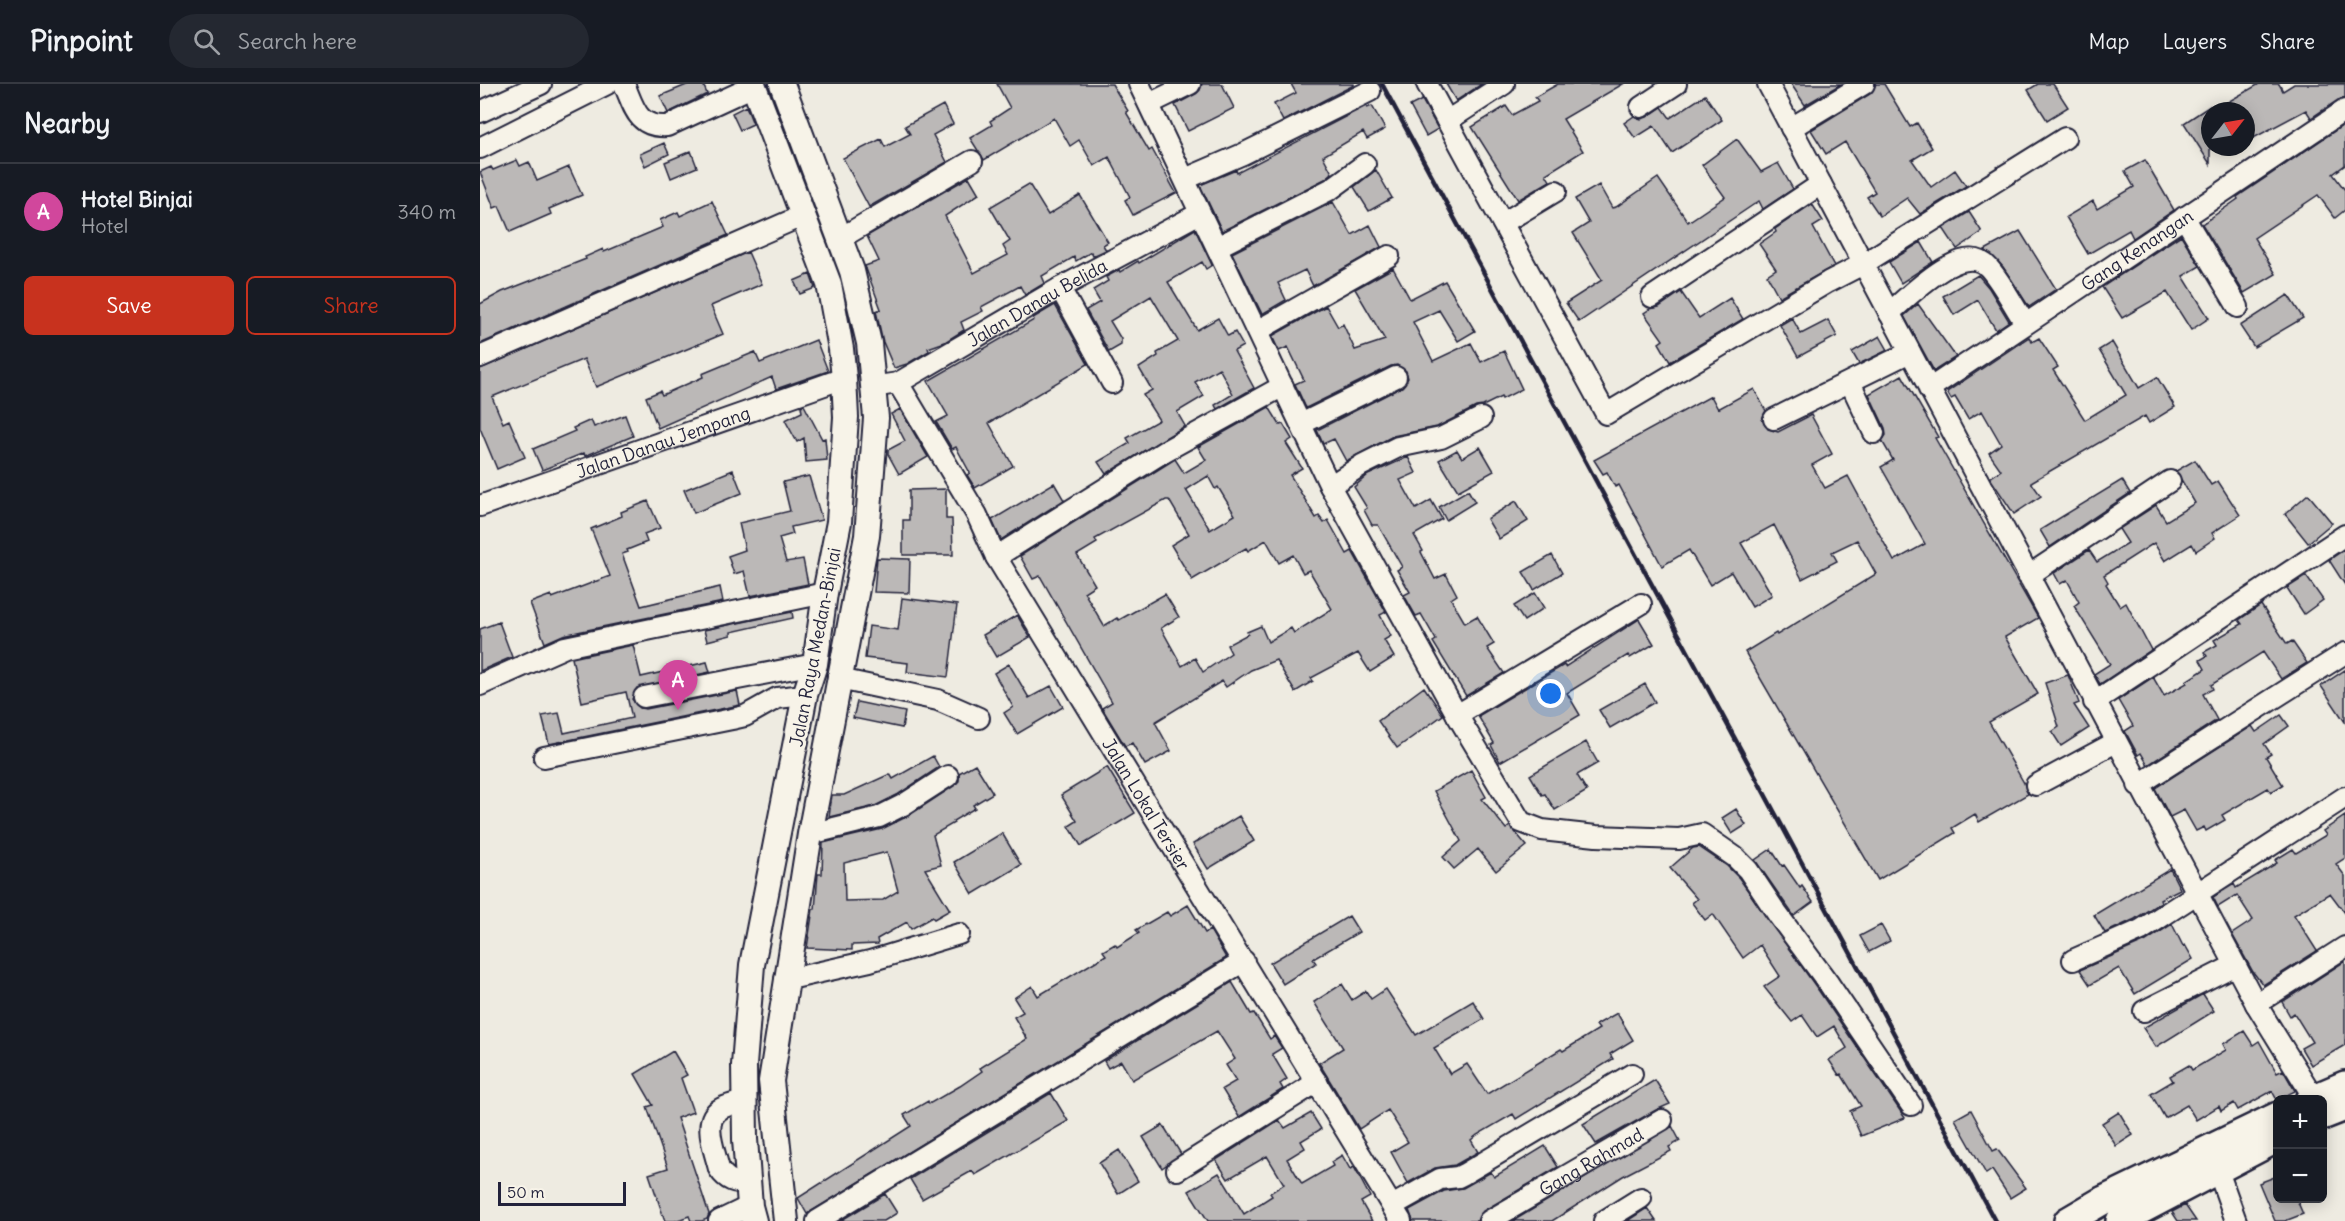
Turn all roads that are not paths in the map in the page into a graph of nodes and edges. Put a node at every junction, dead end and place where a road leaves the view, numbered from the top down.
1 (541, 84) edge
2 (607, 84) edge
3 (624, 84) edge
4 (782, 84) edge
5 (1139, 84) edge
6 (1190, 84) edge
7 (1427, 84) edge
8 (1504, 84) edge
9 (1676, 84) edge
10 (1768, 84) edge
11 (1864, 84) edge
12 (754, 85) edge
13 (1370, 91) dead end
14 (1149, 104) junction
15 (1641, 107) dead end
16 (2345, 110) edge
17 (480, 112) edge
18 (1447, 121) junction
19 (1791, 128) junction
20 (2065, 138) dead end
21 (480, 148) edge
22 (972, 161) dead end
23 (1365, 164) dead end
24 (1185, 179) junction
25 (1821, 184) junction
26 (1556, 191) dead end
27 (1200, 213) junction
28 (804, 215) junction
29 (2184, 217) junction
30 (1503, 223) junction
31 (839, 239) junction
32 (1217, 247) junction
33 (1389, 256) dead end
34 (1863, 264) junction
35 (1060, 288) junction
36 (1652, 297) dead end
37 (2238, 307) dead end
38 (1889, 313) junction
39 (2025, 323) junction
40 (1257, 331) junction
41 (1910, 352) junction
42 (480, 357) edge
43 (1396, 377) dead end
44 (843, 378) junction
45 (898, 382) junction
46 (1850, 382) junction
47 (1112, 383) dead end
48 (1283, 386) junction
49 (872, 387) junction
50 (1929, 389) junction
51 (1481, 418) dead end
52 (1774, 419) dead end
53 (1300, 424) junction
54 (1874, 434) dead end
55 (2170, 481) dead end
56 (1330, 486) junction
57 (480, 506) edge
58 (2345, 535) edge
59 (996, 557) junction
60 (2028, 576) junction
61 (825, 593) junction
62 (1641, 604) dead end
63 (2345, 653) edge
64 (815, 663) junction
65 (839, 679) junction
66 (480, 686) edge
67 (805, 695) junction
68 (645, 697) dead end
69 (2094, 702) junction
70 (1456, 715) junction
71 (979, 718) dead end
72 (2116, 742) junction
73 (544, 757) dead end
74 (948, 776) dead end
75 (2036, 785) dead end
76 (2138, 785) junction
77 (2345, 797) edge
78 (810, 834) junction
79 (2196, 894) junction
80 (959, 934) dead end
81 (2345, 946) edge
82 (2073, 960) dead end
83 (1244, 961) junction
84 (2235, 965) junction
85 (785, 980) junction
86 (2256, 1004) junction
87 (2144, 1011) dead end
88 (1632, 1074) dead end
89 (1317, 1082) junction
90 (2345, 1084) edge
91 (2311, 1095) edge
92 (2327, 1096) edge
93 (744, 1101) junction
94 (1911, 1105) dead end
95 (2327, 1105) edge
96 (2345, 1107) edge
97 (2273, 1118) edge
98 (1662, 1120) dead end
99 (2273, 1140) edge
100 (2217, 1168) junction
101 (1177, 1170) dead end
102 (1641, 1198) dead end
103 (751, 1203) edge
104 (1395, 1216) edge
105 (719, 1221) edge
106 (786, 1221) edge
107 (817, 1221) edge
108 (1489, 1221) edge
109 (1604, 1221) edge
110 (2068, 1221) edge
111 (2120, 1221) edge
112 (2236, 1221) edge

1 - 17 street
2 - 21 street
3 - 12 street
4 - 31 main road, Jalan Raya Medan-Binjai
5 - 14 street
6 - 14 street
7 - 18 street
8 - 18 street
9 - 15 street
10 - 19 street
11 - 19 street
12 - 28 main road, Jalan Raya Medan-Binjai
13 - 24 street
14 - 24 street
16 - 29 street, Gang Kenangan
18 - 30 street
19 - 25 street
20 - 34 street
22 - 31 street
23 - 32 street
24 - 27 street
25 - 34 street
25 - 36 street
26 - 30 street
27 - 32 street
27 - 35 street, Jalan Danau Belida
28 - 42 street
28 - 44 main road, Jalan Raya Medan-Binjai
29 - 37 street
29 - 39 street, Gang Kenangan
30 - 34 street
31 - 49 main road, Jalan Raya Medan-Binjai
32 - 40 street
33 - 40 street
34 - 38 street
35 - 45 street, Jalan Danau Belida
35 - 47 street
38 - 39 street
38 - 41 street
39 - 50 street, Gang Kenangan
40 - 48 street
41 - 46 street
41 - 50 street
43 - 53 street
44 - 57 street, Jalan Danau Jempang
44 - 61 main road, Jalan Raya Medan-Binjai
45 - 49 street, Jalan Danau Belida
45 - 59 street, Jalan Lokal Tersier
46 - 52 street
46 - 54 street
48 - 53 street
48 - 59 street
49 - 65 main road, Jalan Raya Medan-Binjai
50 - 60 street
51 - 56 street
53 - 56 street
55 - 60 street
56 - 70 street
58 - 69 street
59 - 83 street, Jalan Lokal Tersier
60 - 69 street
61 - 64 main road, Jalan Raya Medan-Binjai
61 - 66 street
62 - 70 street
63 - 76 street
64 - 67 main road, Jalan Raya Medan-Binjai
64 - 68 street
65 - 71 street
65 - 78 main road, Jalan Raya Medan-Binjai
67 - 73 street
67 - 93 main road, Jalan Raya Medan-Binjai
69 - 72 street
70 - 94 street
72 - 75 street
72 - 76 street
74 - 78 street
76 - 79 street
77 - 79 street
78 - 85 main road, Jalan Raya Medan-Binjai
79 - 82 street
79 - 84 street
80 - 85 street
81 - 86 street
83 - 89 street, Jalan Lokal Tersier
83 - 107 street
84 - 86 street
84 - 87 street
85 - 106 main road, Jalan Raya Medan-Binjai
86 - 91 street
88 - 104 street
89 - 101 street
89 - 104 street, Jalan Lokal Tersier
90 - 92 highway
93 - 103 main road, Jalan Raya Medan-Binjai
93 - 103 street
95 - 96 highway
97 - 110 highway
98 - 108 street, Gang Rahmad
99 - 100 highway
100 - 111 highway
100 - 112 street
102 - 109 street
103 - 105 street

